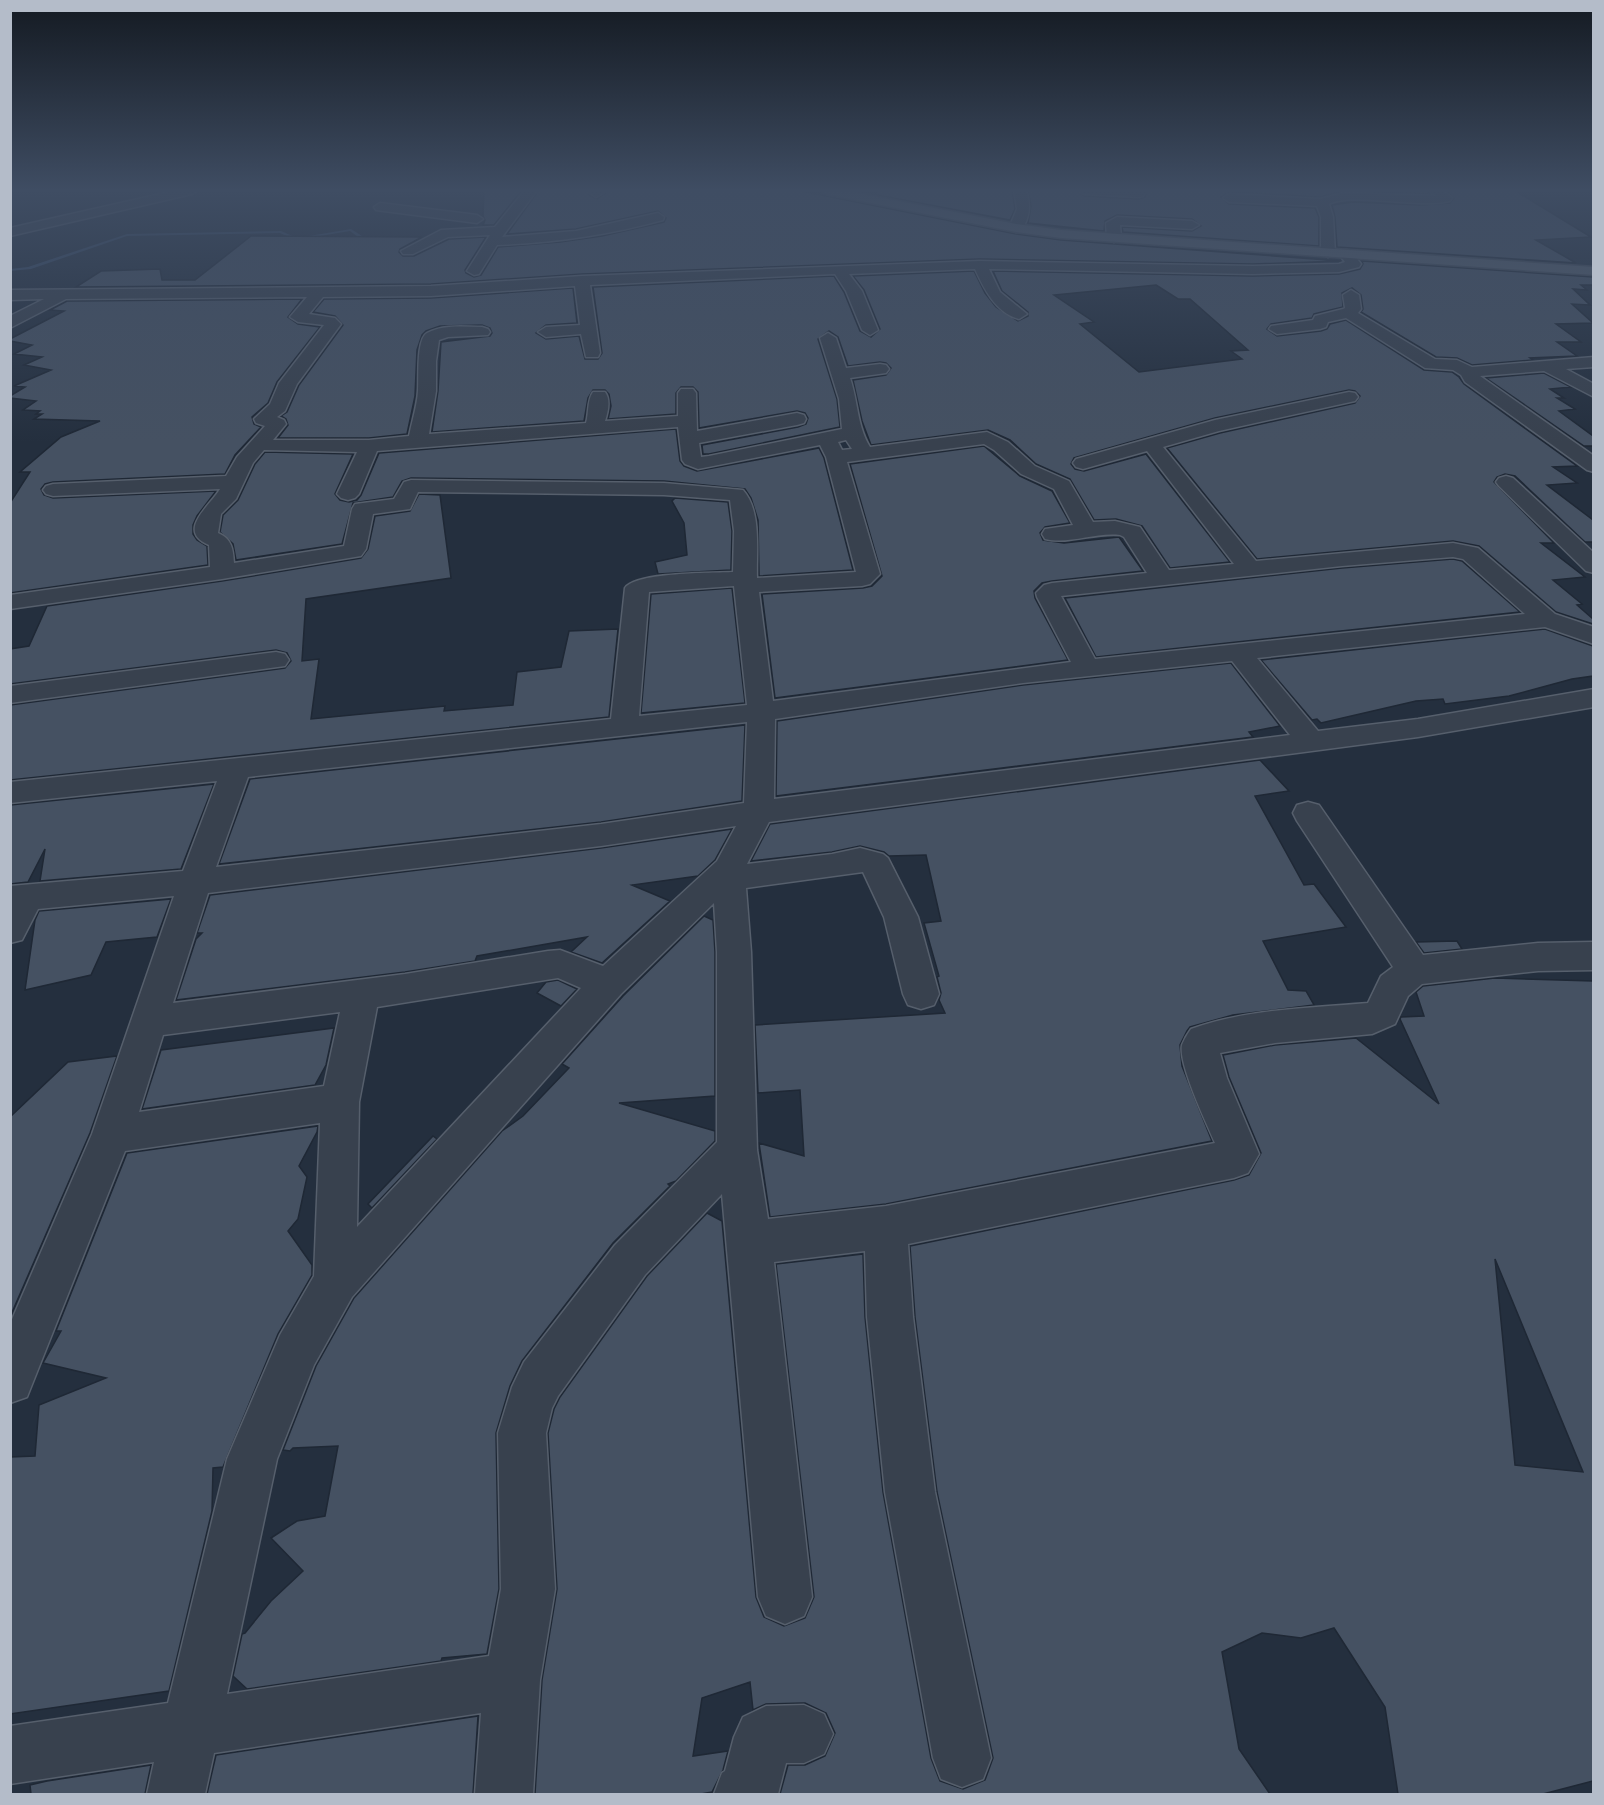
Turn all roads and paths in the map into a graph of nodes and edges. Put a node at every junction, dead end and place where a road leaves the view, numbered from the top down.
1 (603, 274) edge
2 (764, 274) edge
3 (842, 274) edge
4 (985, 274) edge
5 (1348, 274) edge
6 (582, 280) junction
7 (481, 288) junction
8 (765, 289) dead end
9 (318, 293) junction
10 (67, 294) junction
11 (10, 295) edge
12 (1347, 313) junction
13 (1018, 314) dead end
14 (10, 323) edge
15 (587, 329) junction
16 (1277, 329) dead end
17 (870, 330) dead end
18 (546, 332) dead end
19 (828, 338) dead end
20 (592, 353) dead end
21 (1593, 362) edge
22 (1547, 366) junction
23 (880, 369) dead end
24 (1469, 372) junction
25 (838, 374) junction
26 (1593, 392) edge
27 (687, 393) dead end
28 (599, 396) dead end
29 (1349, 397) dead end
30 (797, 419) dead end
31 (594, 427) junction
32 (688, 430) junction
33 (852, 433) junction
34 (418, 441) junction
35 (1150, 444) junction
36 (271, 446) dead end
37 (369, 447) junction
38 (831, 448) junction
39 (864, 453) junction
40 (1083, 463) dead end
41 (1593, 466) edge
42 (732, 476) junction
43 (232, 482) junction
44 (1506, 482) dead end
45 (53, 490) dead end
46 (348, 494) dead end
47 (1087, 530) junction
48 (1053, 534) dead end
49 (1593, 566) edge
50 (1250, 569) junction
51 (222, 572) junction
52 (1162, 578) junction
53 (746, 582) junction
54 (13, 608) edge
55 (1546, 619) junction
56 (1593, 637) edge
57 (1239, 653) junction
58 (276, 660) dead end
59 (1087, 668) junction
60 (10, 695) edge
61 (1593, 698) edge
62 (761, 712) junction
63 (624, 726) junction
64 (1311, 742) junction
65 (237, 767) junction
66 (10, 793) edge
67 (759, 812) junction
68 (1308, 813) dead end
69 (728, 874) junction
70 (195, 882) junction
71 (19, 899) edge
72 (10, 930) edge
73 (1593, 956) edge
74 (1414, 970) junction
75 (608, 984) junction
76 (921, 994) dead end
77 (362, 995) junction
78 (151, 1021) junction
79 (340, 1102) junction
80 (112, 1134) junction
81 (736, 1150) junction
82 (886, 1227) junction
83 (750, 1243) junction
84 (336, 1281) junction
85 (10, 1380) edge
86 (785, 1597) dead end
87 (512, 1680) junction
88 (190, 1730) junction
89 (804, 1734) dead end
90 (10, 1755) edge
91 (962, 1758) dead end
92 (176, 1794) edge
93 (504, 1794) edge
94 (743, 1794) edge

1 - 6 street
2 - 8 street
3 - 17 street
4 - 13 street
5 - 12 street
6 - 7 street
6 - 15 street
7 - 9 street
7 - 34 street
9 - 10 street
9 - 43 street
10 - 11 street
10 - 14 street
12 - 16 street
12 - 24 street
15 - 18 street
15 - 20 street
19 - 25 street
21 - 22 street
22 - 24 street
22 - 26 street
23 - 25 street
24 - 41 street
25 - 33 street
27 - 32 street
28 - 31 street
29 - 35 street
30 - 32 street
31 - 32 street
31 - 34 street
32 - 42 street
33 - 38 street
33 - 39 street
34 - 37 street
35 - 40 street
35 - 50 street
36 - 37 street
37 - 46 street
38 - 39 street
38 - 42 street
38 - 53 street
39 - 47 street
42 - 51 street
42 - 53 street
43 - 45 street
43 - 51 street
44 - 49 street
47 - 48 street
47 - 52 street
50 - 52 street
50 - 55 street
51 - 54 street
52 - 59 street
53 - 62 street
53 - 63 street
55 - 56 street
55 - 57 street
57 - 59 street
57 - 64 street
58 - 60 street
59 - 62 street
61 - 64 street
62 - 63 street
62 - 67 street
63 - 65 street
64 - 67 street
65 - 66 street
65 - 70 street
67 - 69 street
67 - 70 street
68 - 74 street
69 - 75 street
69 - 76 street
69 - 81 street
70 - 71 street
70 - 78 street
71 - 72 street
73 - 74 street
74 - 82 street
75 - 77 street
75 - 84 street
77 - 78 street
77 - 79 street
78 - 80 street
79 - 80 street
79 - 84 street
80 - 85 street
81 - 83 street
81 - 87 street
82 - 83 street
82 - 91 street
83 - 86 street
84 - 88 street
87 - 88 street
87 - 93 street
88 - 90 street
88 - 92 street
89 - 94 street

